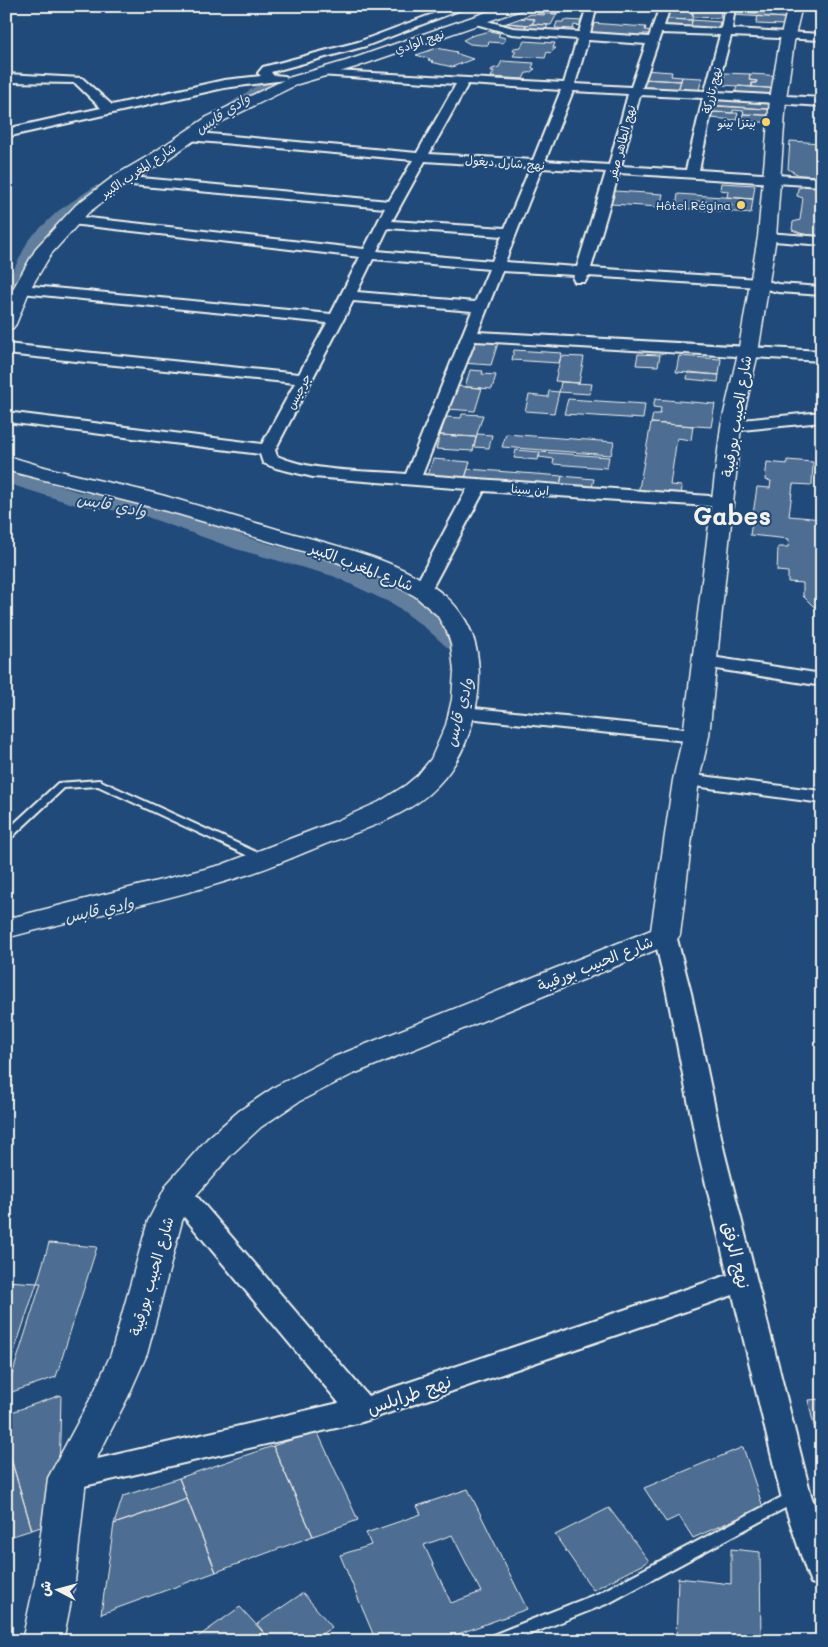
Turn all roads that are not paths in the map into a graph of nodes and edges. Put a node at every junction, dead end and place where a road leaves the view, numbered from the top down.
1 (465, 6) edge
2 (518, 6) edge
3 (592, 6) edge
4 (665, 6) edge
5 (730, 6) edge
6 (795, 6) edge
7 (476, 21) junction
8 (726, 34) junction
9 (788, 34) junction
10 (656, 35) junction
11 (584, 37) junction
12 (822, 37) edge
13 (319, 72) junction
14 (6, 78) edge
15 (287, 80) junction
16 (464, 82) junction
17 (568, 88) junction
18 (635, 92) junction
19 (709, 97) junction
20 (778, 99) junction
21 (822, 102) edge
22 (110, 110) junction
23 (6, 133) edge
24 (188, 136) junction
25 (422, 157) junction
26 (538, 164) junction
27 (614, 169) junction
28 (691, 175) junction
29 (772, 178) junction
30 (120, 180) junction
31 (822, 182) edge
32 (394, 205) junction
33 (383, 224) junction
34 (66, 226) junction
35 (511, 233) junction
36 (767, 237) junction
37 (822, 240) edge
38 (365, 258) junction
39 (496, 269) junction
40 (581, 276) junction
41 (765, 287) junction
42 (21, 289) junction
43 (822, 291) edge
44 (348, 296) junction
45 (480, 307) junction
46 (336, 319) junction
47 (6, 324) edge
48 (468, 336) junction
49 (6, 349) edge
50 (747, 352) junction
51 (822, 356) edge
52 (304, 379) junction
53 (6, 417) edge
54 (822, 417) edge
55 (731, 426) junction
56 (267, 450) junction
57 (6, 462) edge
58 (412, 479) junction
59 (478, 485) junction
60 (723, 502) junction
61 (422, 590) junction
62 (705, 662) junction
63 (822, 680) edge
64 (464, 713) junction
65 (696, 736) junction
66 (686, 780) junction
67 (822, 797) edge
68 (6, 837) edge
69 (263, 859) junction
70 (6, 929) edge
71 (665, 935) junction
72 (179, 1193) junction
73 (743, 1281) junction
74 (362, 1410) junction
75 (67, 1478) junction
76 (796, 1495) junction
77 (822, 1573) edge
78 (40, 1640) edge
79 (494, 1641) edge

1 - 15 street
2 - 7 street, نهج الوادي
3 - 11 street
4 - 10 street, نهج الطاهر صفر
5 - 8 street, نهج تازركة
6 - 9 street, شارع الحبيب بورقيبة
7 - 11 street
7 - 13 street, نهج الوادي
8 - 9 street
8 - 10 street
8 - 19 street, نهج تازركة
9 - 12 street
9 - 20 street, شارع الحبيب بورقيبة
10 - 11 street
10 - 18 street, نهج الطاهر صفر
11 - 17 street
13 - 15 street, شارع المغرب الكبير
13 - 16 street
14 - 22 street
15 - 22 street
15 - 24 street, شارع المغرب الكبير
16 - 17 street
16 - 25 street, جرجيس
17 - 18 street
17 - 26 street
18 - 19 street
18 - 27 street, نهج الطاهر صفر
19 - 20 street
19 - 28 street, نهج تازركة
20 - 21 street
20 - 29 street, شارع الحبيب بورقيبة
22 - 23 street
24 - 25 street, نهج شارل ديغول
24 - 30 street, شارع المغرب الكبير
25 - 26 street, نهج شارل ديغول
25 - 32 street, جرجيس
26 - 27 street, نهج شارل ديغول
26 - 35 street
27 - 28 street, نهج شارل ديغول
27 - 40 street, نهج الطاهر صفر
28 - 29 street, نهج شارل ديغول
29 - 31 street, نهج شارل ديغول
29 - 36 street, شارع الحبيب بورقيبة
30 - 32 street
30 - 34 street, شارع المغرب الكبير
32 - 33 street, جرجيس
33 - 35 street
33 - 38 street, جرجيس
34 - 38 street
34 - 42 street, شارع المغرب الكبير
35 - 39 street
36 - 37 street
36 - 41 street, شارع الحبيب بورقيبة
38 - 39 street
38 - 44 street, جرجيس
39 - 40 street
39 - 45 street
40 - 41 street
41 - 43 street
41 - 50 street, شارع الحبيب بورقيبة
42 - 46 street
42 - 47 street, شارع المغرب الكبير
44 - 45 street
44 - 46 street, جرجيس
45 - 48 street
46 - 52 street, جرجيس
48 - 50 street
48 - 58 street
49 - 52 street
50 - 51 street
50 - 55 street, شارع الحبيب بورقيبة
52 - 56 street, جرجيس
53 - 56 street
54 - 55 street
55 - 60 street, شارع الحبيب بورقيبة
56 - 58 street, ابن سينا
57 - 61 street, شارع المغرب الكبير
58 - 59 street, ابن سينا
59 - 60 street, ابن سينا
59 - 61 street
60 - 62 street, شارع الحبيب بورقيبة
61 - 64 street, شارع المغرب الكبير
62 - 63 street
62 - 65 street, شارع الحبيب بورقيبة
64 - 65 street
64 - 69 street, شارع المغرب الكبير
65 - 66 street, شارع الحبيب بورقيبة
66 - 67 street
66 - 71 street, شارع الحبيب بورقيبة
68 - 69 lane
69 - 70 street, شارع المغرب الكبير
71 - 72 street, شارع الحبيب بورقيبة
71 - 73 street, نهج الرفق
72 - 74 street
72 - 75 street, شارع الحبيب بورقيبة
73 - 74 street, نهج طرابلس
73 - 76 street, نهج الرفق
74 - 75 street, نهج طرابلس
75 - 78 street, شارع الحبيب بورقيبة
76 - 77 street, نهج الرفق
76 - 79 lane

